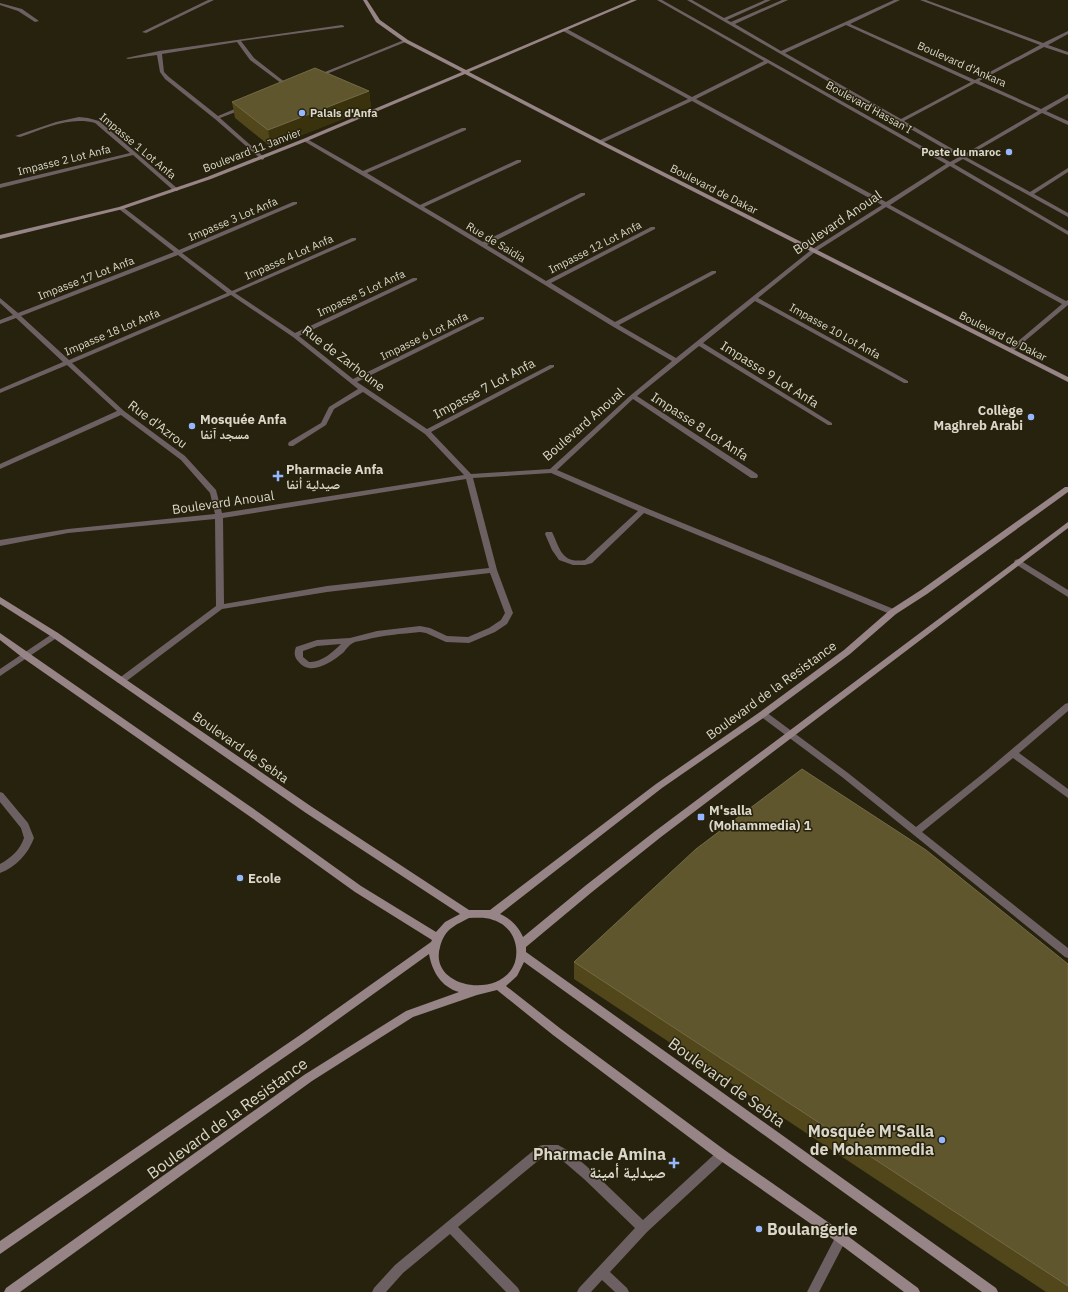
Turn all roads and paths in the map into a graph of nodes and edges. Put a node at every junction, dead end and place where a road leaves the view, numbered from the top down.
1 (212, 0) edge
2 (365, 0) edge
3 (635, 0) edge
4 (659, 0) edge
5 (689, 0) edge
6 (769, 0) edge
7 (785, 0) edge
8 (898, 0) edge
9 (922, 0) edge
10 (0, 4) edge
11 (724, 20) junction
12 (37, 21) dead end
13 (731, 24) junction
14 (847, 24) junction
15 (342, 26) dead end
16 (565, 30) junction
17 (144, 32) dead end
18 (1068, 32) edge
19 (238, 40) junction
20 (406, 41) junction
21 (1043, 45) junction
22 (158, 52) junction
23 (781, 53) junction
24 (1068, 54) edge
25 (128, 58) dead end
26 (767, 62) junction
27 (465, 72) junction
28 (311, 79) edge
29 (977, 82) junction
30 (296, 85) edge
31 (289, 88) junction
32 (282, 91) edge
33 (1068, 96) edge
34 (693, 99) junction
35 (253, 103) edge
36 (1042, 111) junction
37 (217, 118) junction
38 (901, 122) junction
39 (1068, 123) edge
40 (464, 128) dead end
41 (18, 136) dead end
42 (305, 140) junction
43 (600, 142) junction
44 (132, 154) junction
45 (963, 156) junction
46 (262, 158) junction
47 (519, 161) dead end
48 (950, 164) junction
49 (1068, 170) edge
50 (362, 173) junction
51 (0, 186) edge
52 (176, 190) junction
53 (583, 194) dead end
54 (1031, 194) junction
55 (294, 203) dead end
56 (884, 204) junction
57 (420, 207) junction
58 (121, 208) junction
59 (1068, 215) edge
60 (652, 228) dead end
61 (1068, 233) edge
62 (0, 237) edge
63 (354, 239) dead end
64 (482, 245) junction
65 (813, 251) junction
66 (179, 252) junction
67 (714, 272) dead end
68 (415, 278) dead end
69 (547, 283) junction
70 (231, 293) junction
71 (754, 298) junction
72 (0, 300) edge
73 (1067, 302) edge
74 (17, 315) junction
75 (482, 318) dead end
76 (0, 322) edge
77 (614, 325) junction
78 (295, 336) junction
79 (698, 343) junction
80 (1010, 350) junction
81 (677, 361) junction
82 (68, 362) junction
83 (552, 366) dead end
84 (1068, 380) edge
85 (352, 382) junction
86 (906, 382) dead end
87 (363, 389) junction
88 (0, 391) edge
89 (633, 396) junction
90 (122, 412) junction
91 (830, 424) dead end
92 (426, 432) junction
93 (290, 444) dead end
94 (0, 467) edge
95 (552, 471) junction
96 (469, 476) junction
97 (754, 476) dead end
98 (1068, 489) edge
99 (643, 510) junction
100 (219, 516) junction
101 (1068, 524) edge
102 (549, 534) dead end
103 (0, 543) edge
104 (1018, 562) junction
105 (493, 570) junction
106 (1068, 594) edge
107 (0, 600) edge
108 (220, 607) junction
109 (893, 612) junction
110 (55, 635) junction
111 (0, 636) edge
112 (350, 641) junction
113 (26, 656) junction
114 (0, 673) edge
115 (121, 681) junction
116 (1068, 706) edge
117 (763, 714) junction
118 (791, 734) junction
119 (1013, 753) junction
120 (1068, 794) edge
121 (0, 796) edge
122 (916, 832) junction
123 (0, 869) edge
124 (468, 914) junction
125 (491, 915) junction
126 (436, 941) junction
127 (521, 950) junction
128 (1068, 954) edge
129 (499, 986) junction
130 (474, 991) junction
131 (722, 1155) junction
132 (450, 1227) junction
133 (643, 1228) junction
134 (841, 1238) junction
135 (0, 1248) edge
136 (602, 1272) junction
137 (10, 1292) edge
138 (378, 1292) edge
139 (514, 1292) edge
140 (583, 1292) edge
141 (623, 1292) edge
142 (813, 1292) edge
143 (914, 1292) edge
144 (992, 1292) edge

1 - 17 street
2 - 20 street, Boulevard de Dakar
3 - 16 street, Boulevard 11 Janvier
4 - 26 street, Boulevard Hassan I
5 - 11 street, Boulevard Hassan I
6 - 11 street
7 - 13 street
8 - 14 street
9 - 21 street
10 - 12 street
11 - 13 street, Boulevard Hassan I
13 - 23 street, Boulevard Hassan I
14 - 23 street
14 - 29 street, Boulevard d'Ankara
15 - 19 street
16 - 27 street, Boulevard 11 Janvier
16 - 34 street
18 - 21 street
19 - 22 street
19 - 31 street
20 - 27 street, Boulevard de Dakar
20 - 28 street
21 - 24 street
21 - 29 street
22 - 25 street
22 - 37 street
23 - 38 street, Boulevard Hassan I
26 - 34 street
26 - 48 street, Boulevard Hassan I
27 - 42 street, Boulevard 11 Janvier
27 - 43 street, Boulevard de Dakar
29 - 36 street, Boulevard d'Ankara
29 - 38 street
30 - 31 street
31 - 32 street
33 - 36 street, Boulevard Anoual
34 - 43 street
34 - 56 street
35 - 37 street
36 - 39 street, Boulevard d'Ankara
36 - 45 street, Boulevard Anoual
37 - 46 street
38 - 45 street, Boulevard Hassan I
40 - 50 street
41 - 44 street, Impasse 1 Lot Anfa
42 - 46 street, Boulevard 11 Janvier
42 - 50 street, Rue de Saidia
43 - 65 street, Boulevard de Dakar
44 - 51 street, Impasse 2 Lot Anfa
44 - 52 street, Impasse 1 Lot Anfa
45 - 48 street, Boulevard Anoual
45 - 54 street, Boulevard Hassan I
46 - 52 street, Boulevard 11 Janvier
47 - 57 street
48 - 56 street, Boulevard Anoual
48 - 61 street, Boulevard Hassan I
49 - 54 street
50 - 57 street, Rue de Saidia
52 - 58 street, Boulevard 11 Janvier
53 - 64 street
54 - 59 street, Boulevard Hassan I
55 - 66 street, Impasse 3 Lot Anfa
56 - 65 street, Boulevard Anoual
56 - 73 street
57 - 64 street, Rue de Saidia
58 - 62 street, Boulevard 11 Janvier
58 - 66 street, Rue de Zarhoune
60 - 69 street, Impasse 12 Lot Anfa
63 - 70 street, Impasse 4 Lot Anfa
64 - 69 street, Rue de Saidia
65 - 71 street, Boulevard Anoual
65 - 80 street, Boulevard de Dakar
66 - 70 street, Rue de Zarhoune
66 - 74 street, Impasse 17 Lot Anfa
67 - 77 street
68 - 78 street, Impasse 5 Lot Anfa
69 - 77 street, Rue de Saidia
70 - 78 street, Rue de Zarhoune
70 - 82 street, Impasse 18 Lot Anfa
71 - 79 street, Boulevard Anoual
71 - 86 street, Impasse 10 Lot Anfa
72 - 74 street, Rue d'Azrou
73 - 80 street
74 - 76 street, Impasse 17 Lot Anfa
74 - 82 street, Rue d'Azrou
75 - 85 street, Impasse 6 Lot Anfa
77 - 81 street, Rue de Saidia
78 - 85 street, Rue de Zarhoune
79 - 81 street, Boulevard Anoual
79 - 91 street, Impasse 9 Lot Anfa
80 - 84 street, Boulevard de Dakar
81 - 89 street, Boulevard Anoual
82 - 88 street, Impasse 18 Lot Anfa
82 - 90 street, Rue d'Azrou
83 - 92 street, Impasse 7 Lot Anfa
85 - 87 street, Rue de Zarhoune
87 - 92 street, Rue de Zarhoune
87 - 93 street
89 - 95 street, Boulevard Anoual
89 - 97 street, Impasse 8 Lot Anfa
90 - 94 street
90 - 100 street, Rue d'Azrou
92 - 96 street, Rue de Zarhoune
95 - 96 street, Boulevard Anoual
95 - 99 street
96 - 100 street, Boulevard Anoual
96 - 105 street
98 - 109 street, Boulevard de la Resistance
99 - 102 street
99 - 109 street
100 - 103 street, Boulevard Anoual
100 - 108 street, Rue d'Azrou
101 - 104 street
104 - 106 street
104 - 118 street
105 - 108 street
105 - 112 street
107 - 110 street, Boulevard de Sebta
108 - 115 street
109 - 117 street, Boulevard de la Resistance
110 - 113 street
110 - 115 street, Boulevard de Sebta
111 - 113 street
112 - 112 street
113 - 114 street
113 - 126 street
115 - 124 street, Boulevard de Sebta
116 - 119 street
117 - 118 street
117 - 125 street, Boulevard de la Resistance
118 - 122 street
118 - 127 street
119 - 120 street
119 - 122 street
121 - 123 street
122 - 128 street
124 - 125 street
124 - 126 street
125 - 127 street
126 - 130 street
126 - 135 street, Boulevard de la Resistance
127 - 129 street
127 - 144 street, Boulevard de Sebta
129 - 130 street
129 - 131 street
130 - 137 street, Boulevard de la Resistance
131 - 133 street
131 - 134 street
132 - 133 street
132 - 138 street
132 - 139 street
133 - 136 street
134 - 142 street
134 - 143 street
136 - 140 street
136 - 141 street

